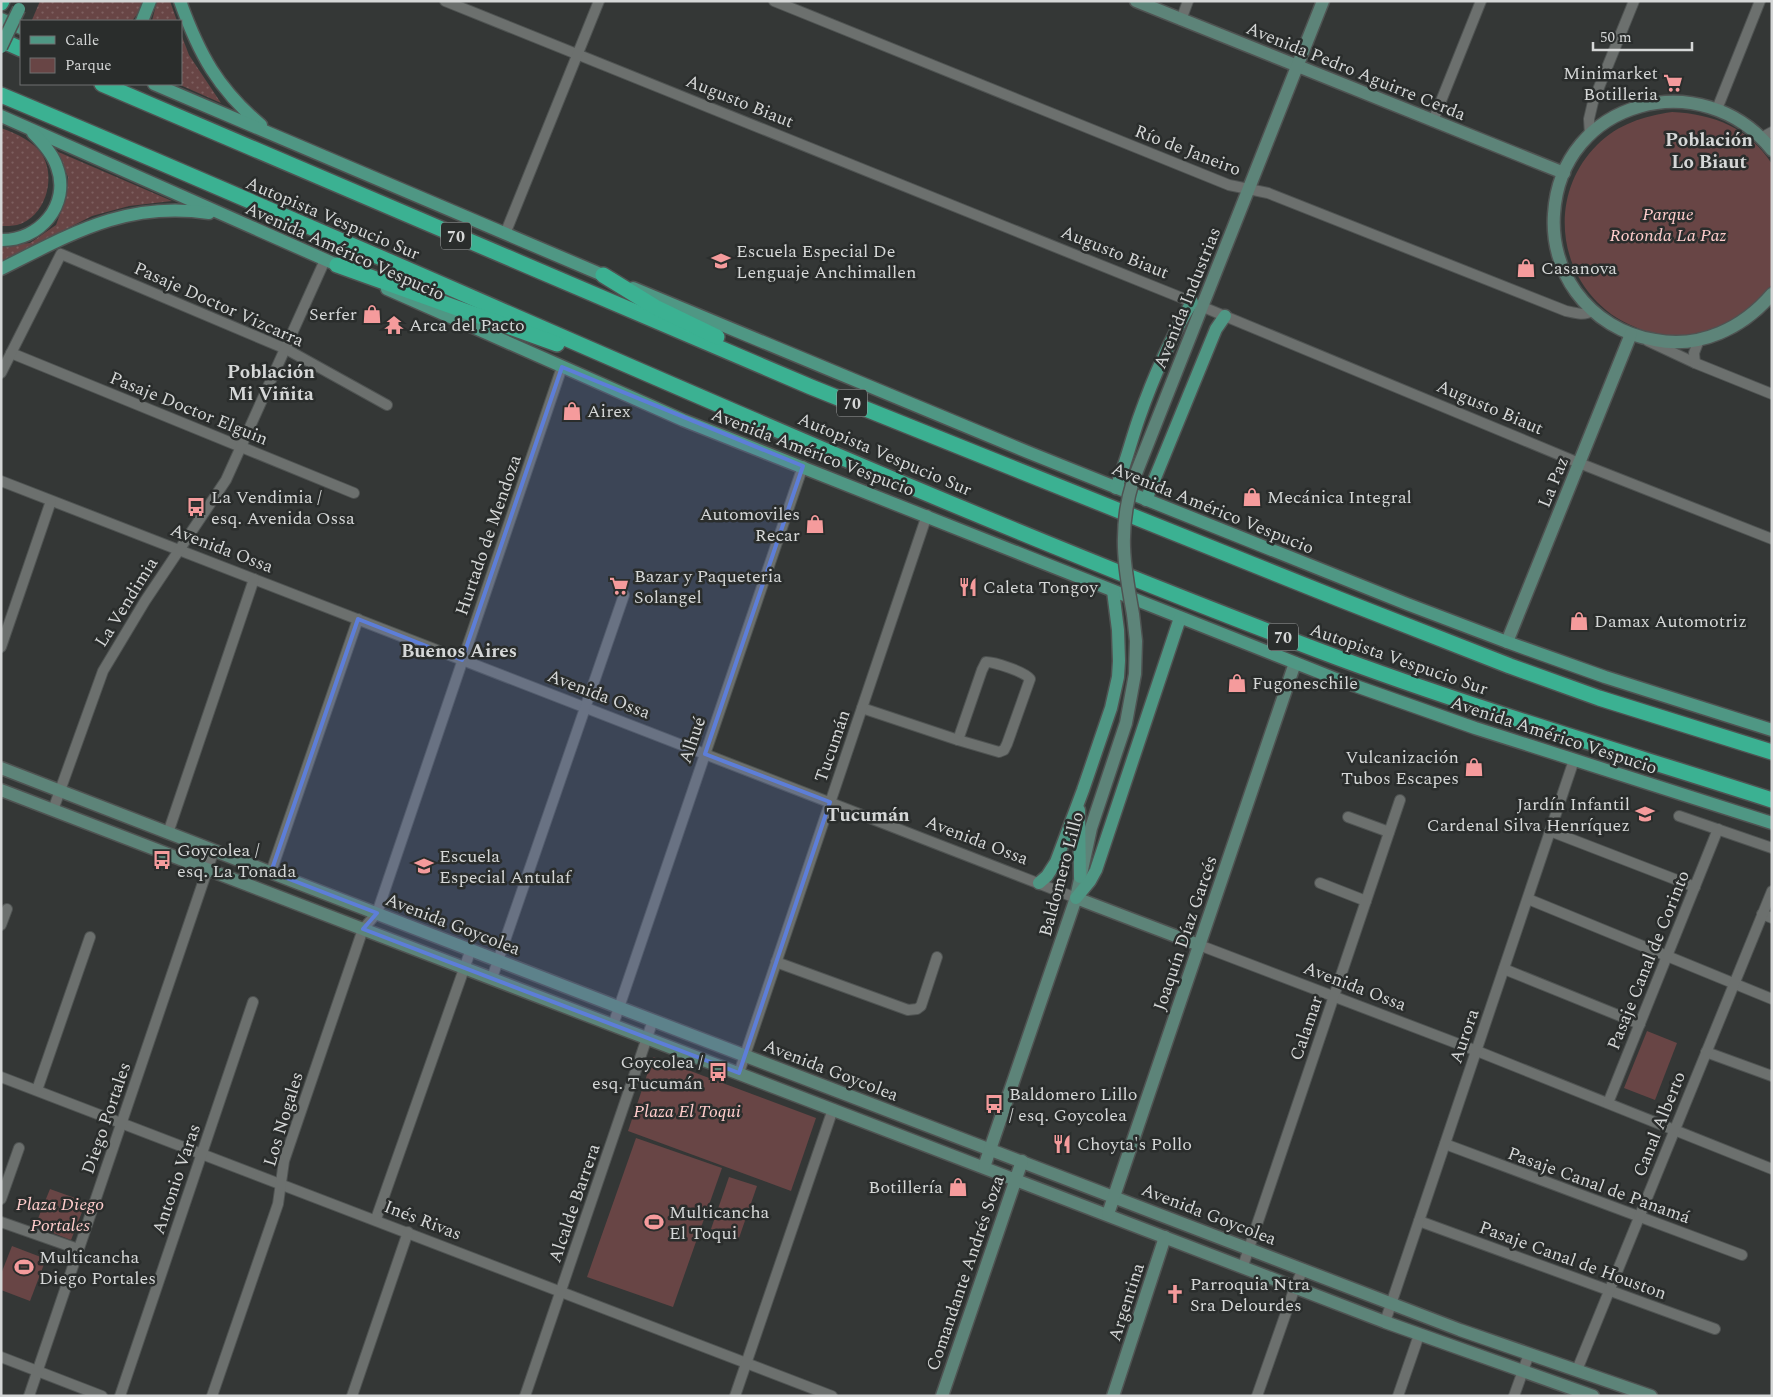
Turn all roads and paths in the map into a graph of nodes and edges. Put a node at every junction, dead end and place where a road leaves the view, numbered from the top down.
1 (150, 1) edge
2 (180, 1) edge
3 (445, 1) edge
4 (599, 1) edge
5 (774, 1) edge
6 (1136, 1) edge
7 (1188, 1) edge
8 (1324, 1) edge
9 (1481, 1) edge
10 (1634, 1) edge
11 (1760, 1) edge
12 (21, 5) edge
13 (1, 19) edge
14 (142, 20) edge
15 (1181, 20) junction
16 (20, 28) edge
17 (1, 40) edge
18 (1, 47) edge
19 (20, 49) edge
20 (577, 55) junction
21 (1298, 67) junction
22 (104, 85) edge
23 (156, 85) edge
24 (1, 95) edge
25 (1717, 109) junction
26 (1, 116) edge
27 (1433, 121) junction
28 (25, 127) junction
29 (273, 135) junction
30 (1590, 135) junction
31 (1766, 135) edge
32 (1772, 150) edge
33 (1564, 173) junction
34 (1249, 189) junction
35 (232, 219) junction
36 (505, 234) junction
37 (1, 240) edge
38 (331, 262) junction
39 (1, 269) edge
40 (603, 275) junction
41 (1772, 294) edge
42 (1197, 304) junction
43 (1592, 311) junction
44 (1225, 316) junction
45 (1637, 336) junction
46 (1699, 340) junction
47 (286, 349) junction
48 (11, 353) junction
49 (1696, 363) junction
50 (626, 364) junction
51 (562, 366) junction
52 (1, 373) edge
53 (811, 387) junction
54 (1772, 394) edge
55 (387, 405) dead end
56 (242, 447) junction
57 (1579, 463) junction
58 (803, 466) junction
59 (1, 482) edge
60 (1116, 488) junction
61 (354, 493) dead end
62 (1146, 500) junction
63 (51, 501) junction
64 (927, 516) junction
65 (1772, 539) edge
66 (179, 550) junction
67 (254, 579) junction
68 (1113, 591) junction
69 (624, 595) dead end
70 (1133, 614) joint
71 (1180, 618) junction
72 (358, 619) junction
73 (1507, 642) junction
74 (1, 647) edge
75 (462, 660) junction
76 (1295, 663) junction
77 (585, 707) junction
78 (862, 708) junction
79 (1772, 730) edge
80 (958, 740) junction
81 (1772, 752) edge
82 (705, 754) junction
83 (1574, 760) junction
84 (1, 768) edge
85 (1, 790) edge
86 (1083, 790) junction
87 (60, 791) junction
88 (1400, 800) dead end
89 (1772, 800) edge
90 (830, 802) junction
91 (53, 810) junction
92 (1679, 816) dead end
93 (1348, 817) dead end
94 (1772, 822) edge
95 (1718, 829) junction
96 (168, 832) junction
97 (1389, 832) junction
98 (1550, 832) junction
99 (1772, 848) edge
100 (214, 850) junction
101 (208, 869) junction
102 (272, 872) junction
103 (1080, 877) junction
104 (1039, 883) junction
105 (1320, 883) dead end
106 (1695, 888) junction
107 (1772, 891) edge
108 (1076, 898) junction
109 (1528, 900) junction
110 (1366, 901) junction
111 (7, 909) dead end
112 (377, 913) junction
113 (1767, 916) edge
114 (1, 925) edge
115 (363, 929) junction
116 (90, 937) dead end
117 (1199, 945) junction
118 (471, 949) junction
119 (937, 957) dead end
120 (1667, 957) junction
121 (498, 960) junction
122 (776, 962) junction
123 (464, 968) junction
124 (1504, 969) junction
125 (492, 978) junction
126 (1733, 984) junction
127 (1334, 997) junction
128 (1772, 999) edge
129 (253, 1002) dead end
130 (618, 1007) junction
131 (653, 1020) junction
132 (1640, 1024) junction
133 (613, 1025) junction
134 (647, 1038) junction
135 (1477, 1050) junction
136 (1706, 1052) junction
137 (745, 1056) junction
138 (739, 1073) junction
139 (1772, 1076) edge
140 (1, 1077) edge
141 (37, 1090) junction
142 (1608, 1104) junction
143 (833, 1109) junction
144 (122, 1122) junction
145 (1674, 1130) junction
146 (1445, 1144) junction
147 (19, 1148) dead end
148 (990, 1149) junction
149 (203, 1154) junction
150 (1022, 1161) junction
151 (984, 1167) junction
152 (1772, 1169) edge
153 (1016, 1179) junction
154 (281, 1183) junction
155 (1114, 1197) junction
156 (1, 1199) edge
157 (1108, 1214) junction
158 (1639, 1217) junction
159 (376, 1219) junction
160 (1171, 1219) junction
161 (1419, 1220) junction
162 (1, 1222) edge
163 (408, 1232) junction
164 (1165, 1237) junction
165 (1249, 1248) junction
166 (78, 1250) junction
167 (1742, 1255) dead end
168 (1242, 1266) junction
169 (1304, 1269) junction
170 (1295, 1287) junction
171 (1610, 1290) junction
172 (561, 1291) junction
173 (1391, 1303) junction
174 (1385, 1322) junction
175 (1716, 1329) dead end
176 (1419, 1334) junction
177 (1529, 1354) junction
178 (1, 1357) edge
179 (746, 1362) junction
180 (1577, 1370) junction
181 (37, 1371) junction
182 (1522, 1371) junction
183 (1619, 1390) edge
184 (28, 1396) edge
185 (102, 1396) edge
186 (120, 1396) edge
187 (212, 1396) edge
188 (352, 1396) edge
189 (525, 1396) edge
190 (735, 1396) edge
191 (832, 1396) edge
192 (942, 1396) edge
193 (1113, 1396) edge
194 (1256, 1396) edge
195 (1398, 1396) edge
196 (1514, 1396) edge
197 (1593, 1396) edge
198 (1651, 1396) edge

1 - 14 main road
2 - 29 main road
3 - 20 street, Augusto Biaut
4 - 20 street
5 - 34 street, Río de Janeiro
6 - 15 street, Avenida Pedro Aguirre Cerda
7 - 15 street
8 - 21 street, Avenida Industrias
9 - 27 street
10 - 30 street
11 - 25 street
12 - 18 main road, bridge
13 - 16 main road
15 - 21 street, Avenida Pedro Aguirre Cerda
17 - 19 highway
20 - 36 street
20 - 42 street, Augusto Biaut
21 - 27 street, Avenida Pedro Aguirre Cerda
21 - 34 street, Avenida Industrias
22 - 53 highway, Autopista Vespucio Sur / 70
23 - 29 main road, Avenida Américo Vespucio
24 - 50 highway, Autopista Vespucio Sur / 70
25 - 30 street
25 - 31 street
26 - 28 main road, Avenida Américo Vespucio
27 - 33 street, Avenida Pedro Aguirre Cerda
28 - 35 main road, Avenida Américo Vespucio
28 - 37 main road
29 - 36 main road, Avenida Américo Vespucio
30 - 33 street
31 - 32 street
33 - 43 street
34 - 42 street, Avenida Industrias
34 - 43 street, Río de Janeiro
35 - 38 main road, Avenida Américo Vespucio
35 - 39 main road
36 - 40 main road, Avenida Américo Vespucio
38 - 47 street, La Vendimia
38 - 50 highway
38 - 51 main road, Avenida Américo Vespucio
40 - 53 highway
40 - 60 main road, Avenida Américo Vespucio
41 - 46 street
42 - 44 street, Augusto Biaut
42 - 60 main road
42 - 70 street, Avenida Industrias, bridge
43 - 45 street
44 - 57 street, Augusto Biaut
44 - 62 main road
45 - 46 street
45 - 49 street
45 - 57 street, La Paz
46 - 49 street
47 - 48 street, Pasaje Doctor Vizcarra
47 - 55 street, Pasaje Doctor Vizcarra
47 - 56 street, La Vendimia
48 - 52 street
48 - 56 street, Pasaje Doctor Elguin
49 - 54 street
50 - 89 highway, Autopista Vespucio Sur / 70
51 - 58 main road, Avenida Américo Vespucio
51 - 75 street, Hurtado de Mendoza
53 - 81 highway, Autopista Vespucio Sur / 70
56 - 61 street, Pasaje Doctor Elguin
56 - 66 street, La Vendimia
57 - 65 street, Augusto Biaut
57 - 73 street, La Paz
58 - 64 main road, Avenida Américo Vespucio
58 - 82 street, Alhué
59 - 63 street, Avenida Ossa
60 - 62 main road, Avenida Américo Vespucio
62 - 73 main road, Avenida Américo Vespucio
63 - 66 street, Avenida Ossa
63 - 74 street
64 - 68 main road, Avenida Américo Vespucio
64 - 78 street, Tucumán
66 - 67 street, Avenida Ossa
66 - 87 street, La Vendimia
67 - 72 street, Avenida Ossa
67 - 96 street
68 - 71 main road, Avenida Américo Vespucio
68 - 86 main road
69 - 77 street
70 - 103 street, Baldomero Lillo
71 - 76 main road, Avenida Américo Vespucio
71 - 108 main road
72 - 75 street, Avenida Ossa
72 - 102 street
73 - 79 main road, Avenida Américo Vespucio
75 - 77 street, Avenida Ossa
75 - 112 street, Hurtado de Mendoza
76 - 83 main road, Avenida Américo Vespucio
76 - 117 street, Joaquín Díaz Garcés
77 - 82 street, Avenida Ossa
77 - 121 street
78 - 80 street
78 - 90 street, Tucumán
80 - 80 street
82 - 90 street, Avenida Ossa
82 - 130 street, Alhué
83 - 94 main road, Avenida Américo Vespucio
83 - 98 street, Aurora
84 - 87 street, Avenida Goycolea
85 - 91 street, Avenida Goycolea
86 - 103 main road
86 - 104 main road
87 - 91 street, La Vendimia
87 - 96 street, Avenida Goycolea
88 - 97 street, Calamar
90 - 104 street, Avenida Ossa
90 - 122 street, Tucumán
91 - 101 street, Avenida Goycolea
92 - 95 street
93 - 97 street
95 - 99 street
95 - 106 street, Pasaje Canal de Corinto
96 - 100 street, Avenida Goycolea
97 - 110 street, Calamar
98 - 106 street
98 - 109 street, Aurora
100 - 101 street, Diego Portales
100 - 102 street, Avenida Goycolea
101 - 115 street, Avenida Goycolea
101 - 144 street, Diego Portales
102 - 112 street, Avenida Goycolea
103 - 108 street, Baldomero Lillo
104 - 108 street, Avenida Ossa
105 - 110 street
106 - 120 street, Pasaje Canal de Corinto
107 - 113 street, Canal Alberto
108 - 117 street, Avenida Ossa
108 - 148 street, Baldomero Lillo
109 - 120 street
109 - 124 street, Aurora
110 - 127 street, Calamar
111 - 114 street
112 - 115 street, Los Nogales
112 - 118 street, Avenida Goycolea
113 - 126 street, Canal Alberto
115 - 123 street, Avenida Goycolea
115 - 154 street, Los Nogales
116 - 141 street
117 - 127 street, Avenida Ossa
117 - 155 street, Joaquín Díaz Garcés
118 - 121 street, Avenida Goycolea
118 - 123 street
119 - 122 street
120 - 126 street
120 - 132 street, Pasaje Canal de Corinto
121 - 125 street
121 - 130 street, Avenida Goycolea
122 - 137 street, Tucumán
123 - 125 street, Avenida Goycolea
123 - 159 street
124 - 132 street
124 - 135 street, Aurora
125 - 133 street, Avenida Goycolea
126 - 128 street
126 - 136 street, Canal Alberto
127 - 135 street, Avenida Ossa
127 - 165 street, Calamar
129 - 149 street, Antonio Varas
130 - 131 street, Avenida Goycolea
130 - 133 street, Alhué
131 - 134 street, Alcalde Barrera
131 - 137 street, Avenida Goycolea
132 - 142 street, Pasaje Canal de Corinto
133 - 134 street, Avenida Goycolea
134 - 138 street, Avenida Goycolea
134 - 172 street, Alcalde Barrera
135 - 142 street, Avenida Ossa
135 - 146 street, Aurora
136 - 139 street
136 - 145 street, Canal Alberto
137 - 138 street, Tucumán
137 - 148 street, Avenida Goycolea
138 - 143 street, Avenida Goycolea
140 - 141 street, Inés Rivas
141 - 144 street, Inés Rivas
142 - 145 street, Avenida Ossa
143 - 151 street, Avenida Goycolea
143 - 179 street
144 - 149 street, Inés Rivas
144 - 166 street, Diego Portales
145 - 152 street, Avenida Ossa
145 - 158 street, Canal Alberto
146 - 158 street, Pasaje Canal de Panamá
146 - 161 street, Aurora
147 - 156 street
148 - 150 street, Avenida Goycolea
148 - 151 street, Baldomero Lillo
149 - 154 street, Inés Rivas
149 - 186 street, Antonio Varas
150 - 153 street, Comandante Andrés Soza
150 - 155 street, Avenida Goycolea
151 - 153 street, Avenida Goycolea
153 - 157 street, Avenida Goycolea
153 - 192 street, Comandante Andrés Soza
154 - 159 street, Inés Rivas
154 - 187 street, Los Nogales
155 - 157 street, Joaquín Díaz Garcés
155 - 160 street, Avenida Goycolea
157 - 164 street, Avenida Goycolea
158 - 167 street, Pasaje Canal de Panamá
158 - 171 street, Canal Alberto
159 - 163 street, Inés Rivas
160 - 164 street, Argentina
160 - 165 street, Avenida Goycolea
161 - 171 street, Pasaje Canal de Houston
161 - 173 street, Aurora
162 - 166 street
163 - 172 street, Inés Rivas
163 - 188 street
164 - 168 street, Avenida Goycolea
164 - 193 street, Argentina
165 - 168 street, Calamar
165 - 169 street, Avenida Goycolea
166 - 181 street, Diego Portales
168 - 170 street, Avenida Goycolea
169 - 170 street
169 - 173 street, Avenida Goycolea
170 - 174 street, Avenida Goycolea
170 - 194 street
171 - 175 street, Pasaje Canal de Houston
171 - 180 street, Canal Alberto
172 - 179 street, Inés Rivas
172 - 189 street, Alcalde Barrera
173 - 174 street, Aurora
173 - 177 street, Avenida Goycolea
174 - 176 street, Avenida Goycolea
176 - 182 street, Avenida Goycolea
176 - 195 street
177 - 180 street, Avenida Goycolea
177 - 182 street
178 - 181 street
179 - 190 street
179 - 191 street, Inés Rivas
180 - 183 street, Avenida Goycolea
181 - 184 street, Diego Portales
181 - 185 street
182 - 196 street
182 - 197 street, Avenida Goycolea
183 - 198 street, Avenida Goycolea

